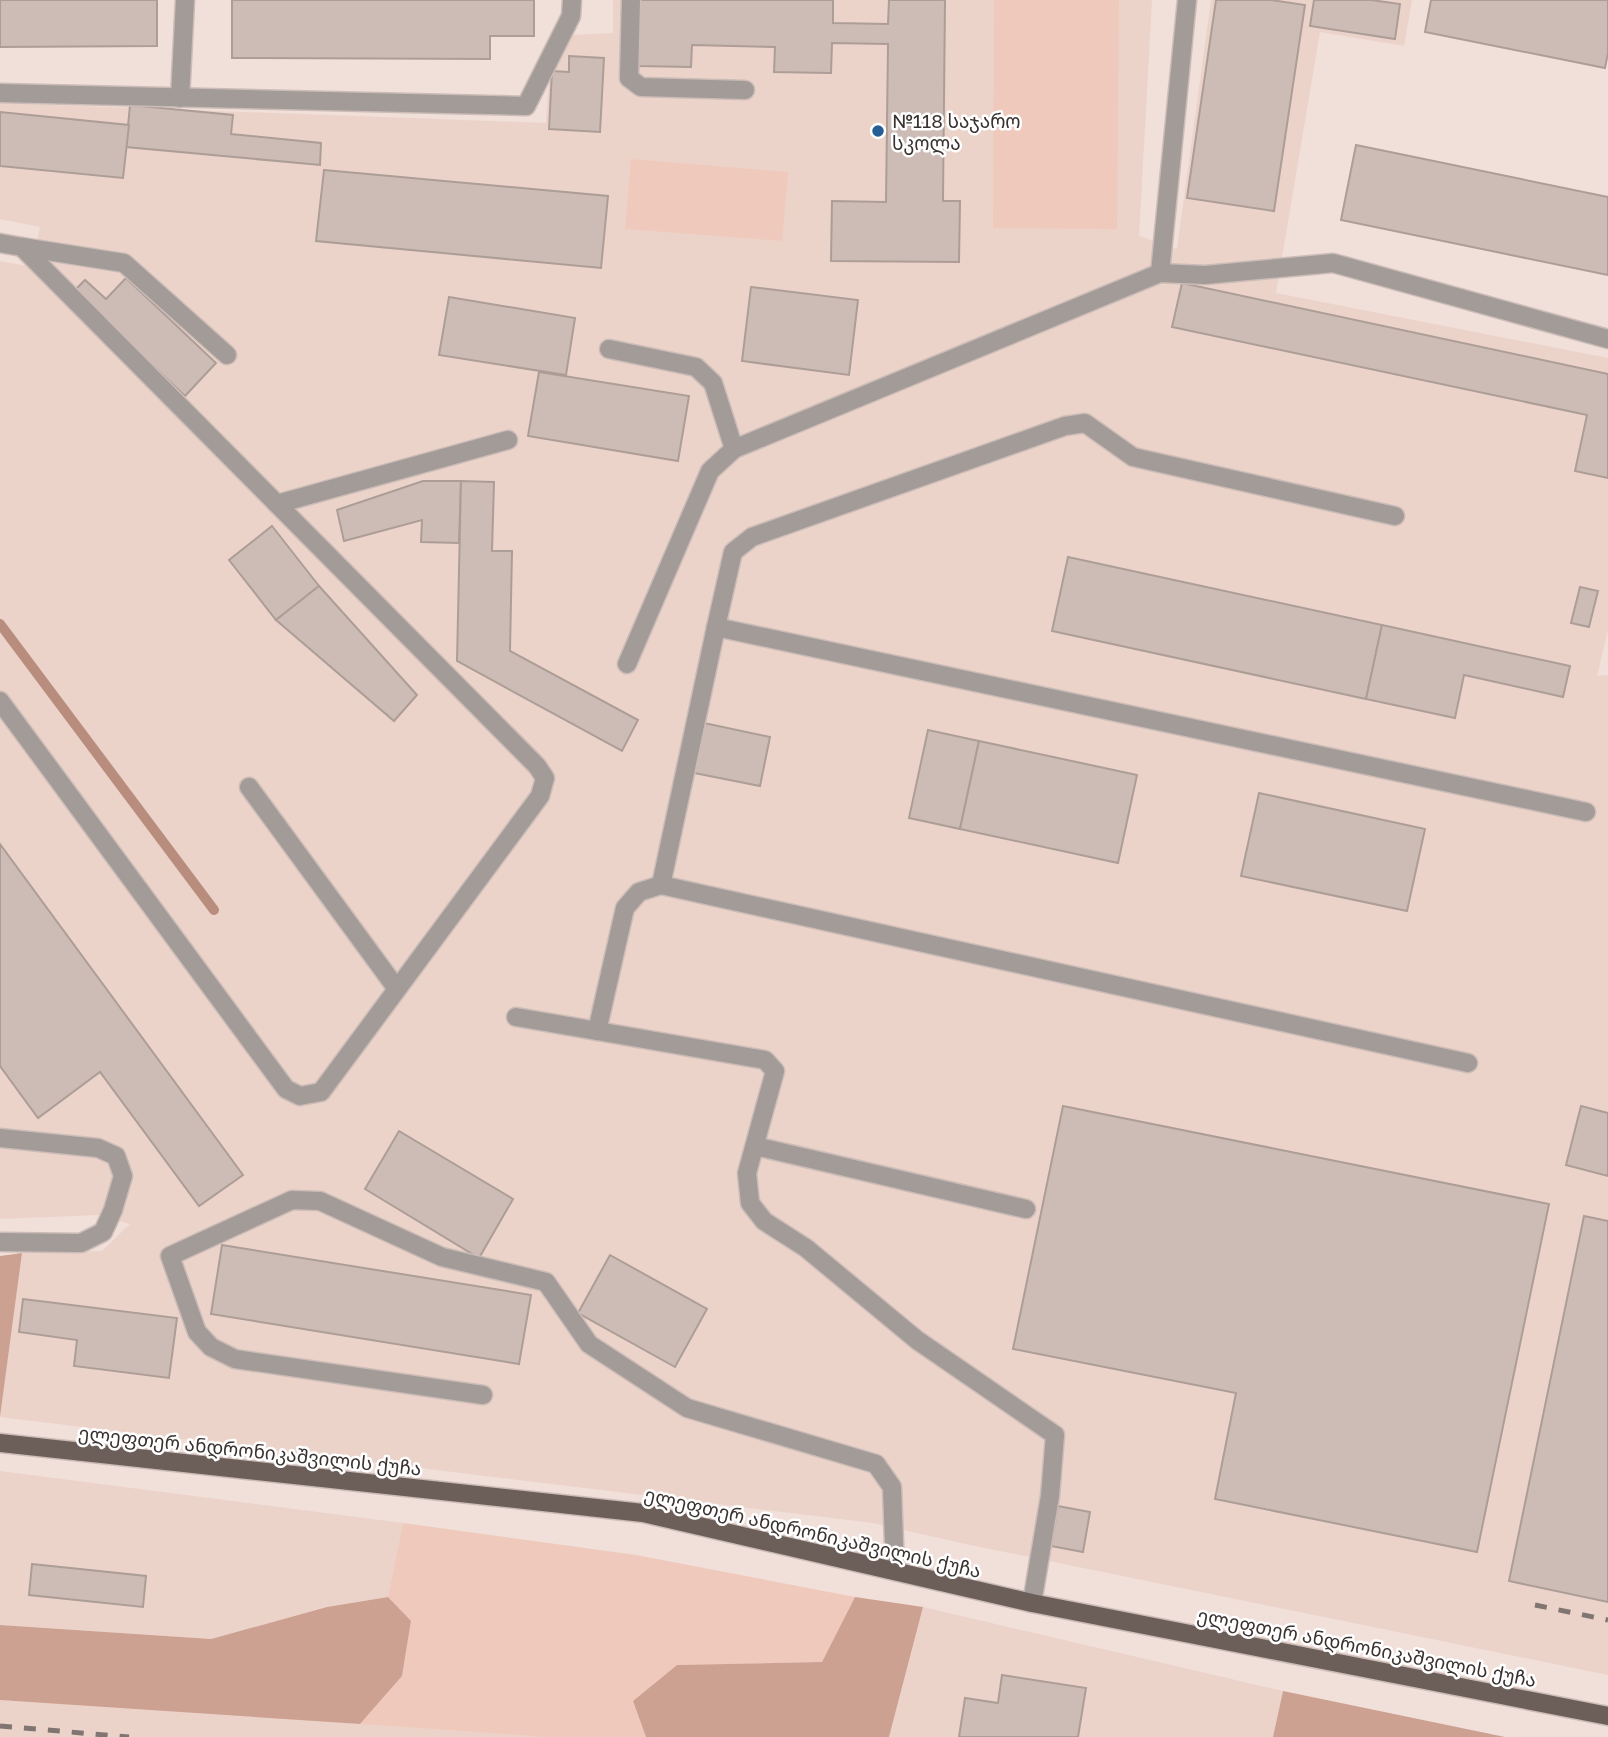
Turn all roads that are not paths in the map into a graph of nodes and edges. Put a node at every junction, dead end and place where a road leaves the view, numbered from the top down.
1 (185, 0) edge
2 (572, 0) edge
3 (631, 0) edge
4 (1187, 0) edge
5 (745, 90) dead end
6 (0, 93) edge
7 (180, 98) junction
8 (0, 243) edge
9 (22, 247) junction
10 (1160, 273) junction
11 (1608, 339) edge
12 (609, 349) dead end
13 (227, 355) dead end
14 (508, 440) dead end
15 (734, 449) junction
16 (277, 504) junction
17 (1395, 516) dead end
18 (716, 627) junction
19 (627, 664) dead end
20 (0, 701) edge
21 (249, 787) dead end
22 (1586, 812) dead end
23 (661, 885) junction
24 (397, 989) junction
25 (516, 1017) dead end
26 (597, 1031) junction
27 (1468, 1063) dead end
28 (0, 1138) edge
29 (755, 1146) junction
30 (1026, 1209) dead end
31 (0, 1242) edge
32 (483, 1395) dead end
33 (0, 1443) edge
34 (895, 1571) junction
35 (1032, 1602) junction
36 (1608, 1716) edge

1 - 7 street
2 - 7 street
3 - 5 street
4 - 10 street
6 - 7 street
8 - 9 street
9 - 13 street
9 - 16 street
10 - 11 street
10 - 15 street
12 - 15 street
14 - 16 street
15 - 19 street
16 - 24 street
17 - 18 street
18 - 22 street
18 - 23 street
20 - 24 street
21 - 24 street
23 - 26 street
23 - 27 street
25 - 26 street
26 - 29 street
28 - 31 street
29 - 30 street
29 - 35 street
32 - 34 street
33 - 34 main road, ელეფთერ ანდრონიკაშვილის ქუჩა
34 - 35 main road, ელეფთერ ანდრონიკაშვილის ქუჩა
35 - 36 main road, ელეფთერ ანდრონიკაშვილის ქუჩა

